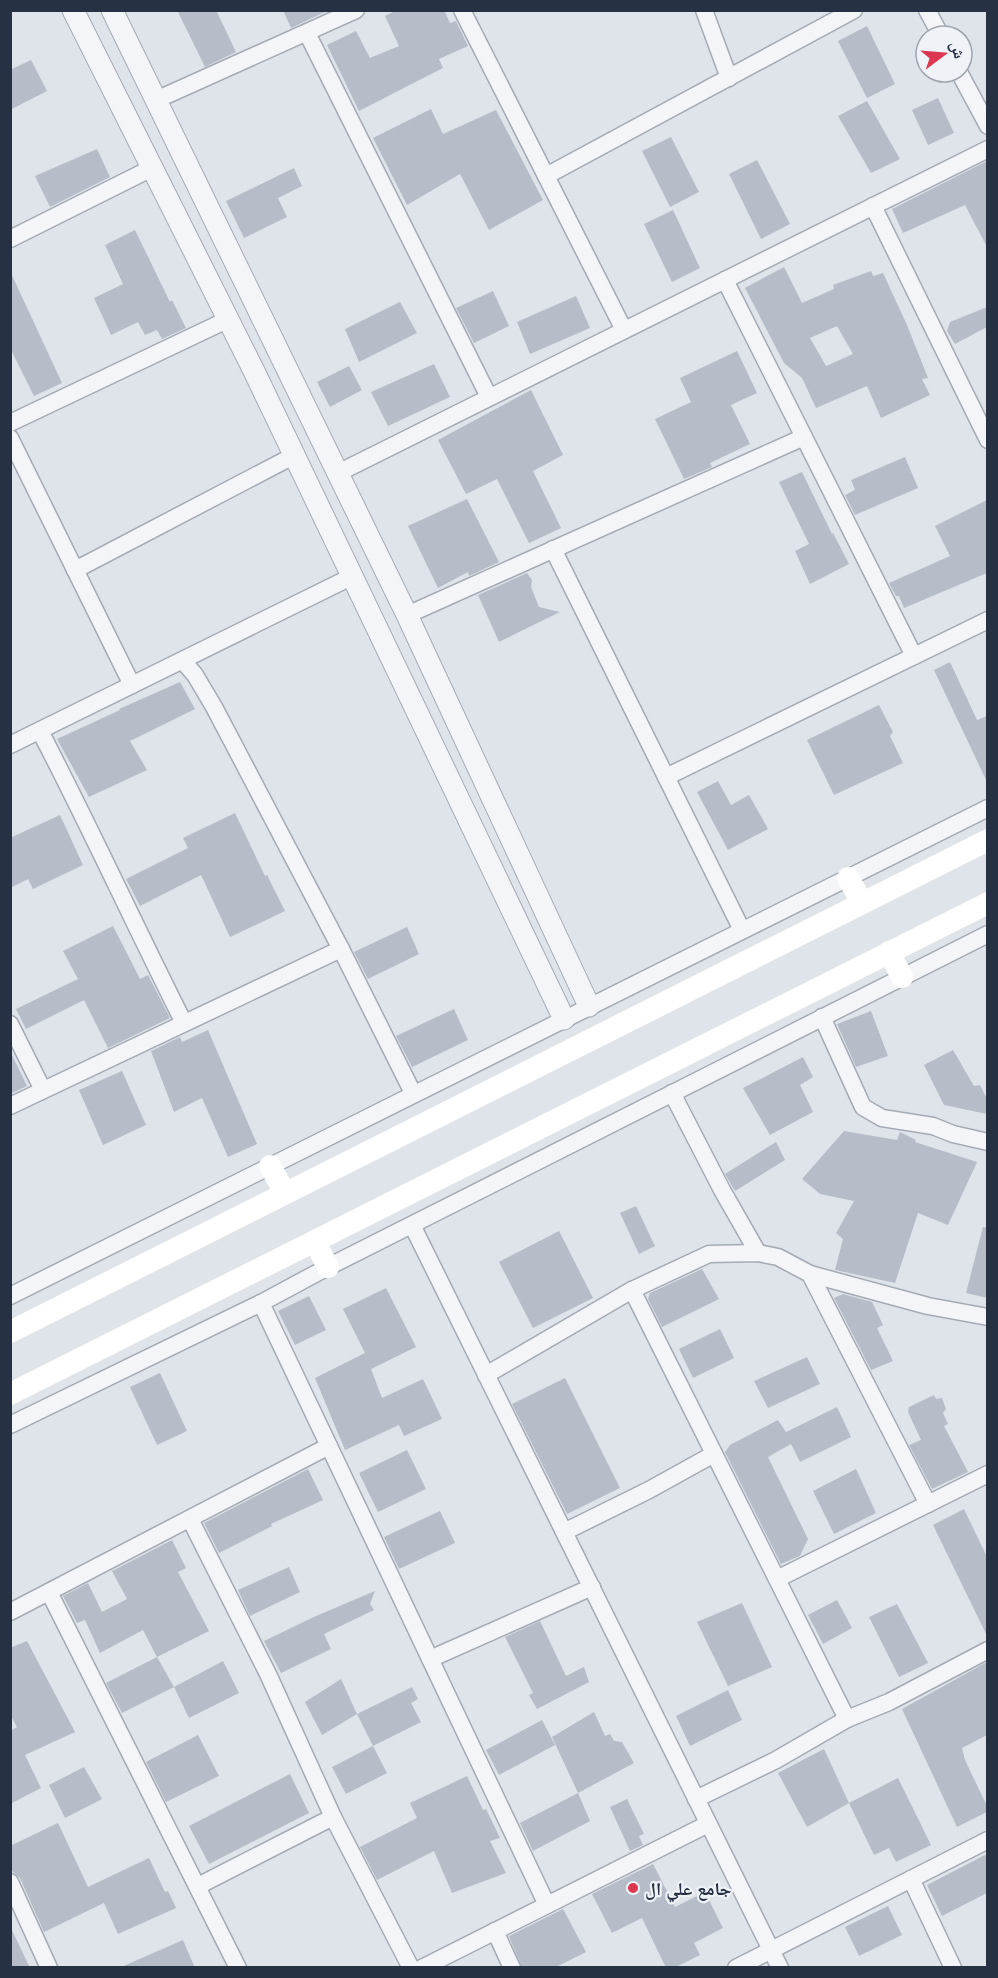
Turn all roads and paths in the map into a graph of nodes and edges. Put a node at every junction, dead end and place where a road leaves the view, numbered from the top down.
1 (73, 10) edge
2 (112, 10) edge
3 (356, 10) edge
4 (462, 10) edge
5 (704, 10) edge
6 (854, 10) edge
7 (927, 10) edge
8 (935, 24) edge
9 (307, 33) junction
10 (729, 78) junction
11 (965, 84) edge
12 (156, 100) junction
13 (987, 126) edge
14 (987, 149) edge
15 (152, 168) junction
16 (546, 176) junction
17 (873, 206) junction
18 (10, 239) edge
19 (725, 280) junction
20 (229, 319) junction
21 (624, 330) junction
22 (281, 355) junction
23 (253, 369) junction
24 (489, 397) junction
25 (10, 423) edge
26 (804, 437) junction
27 (10, 438) edge
28 (987, 441) edge
29 (295, 455) junction
30 (338, 473) junction
31 (553, 549) junction
32 (75, 570) junction
33 (353, 576) junction
34 (407, 615) junction
35 (987, 620) edge
36 (914, 656) junction
37 (183, 660) junction
38 (132, 685) junction
39 (40, 731) junction
40 (10, 745) edge
41 (666, 777) junction
42 (987, 808) edge
43 (987, 840) edge
44 (848, 878) junction
45 (862, 902) junction
46 (987, 903) edge
47 (742, 930) junction
48 (987, 934) edge
49 (341, 949) junction
50 (889, 952) junction
51 (902, 977) junction
52 (589, 1006) junction
53 (822, 1017) junction
54 (564, 1019) junction
55 (10, 1023) edge
56 (184, 1023) junction
57 (43, 1090) junction
58 (672, 1093) junction
59 (413, 1094) junction
60 (10, 1106) edge
61 (987, 1142) edge
62 (270, 1166) junction
63 (285, 1193) junction
64 (412, 1225) junction
65 (315, 1242) junction
66 (758, 1253) junction
67 (327, 1267) junction
68 (810, 1274) junction
69 (632, 1290) junction
70 (10, 1296) edge
71 (261, 1303) junction
72 (987, 1317) edge
73 (10, 1332) edge
74 (486, 1375) junction
75 (10, 1394) edge
76 (10, 1425) edge
77 (330, 1446) junction
78 (714, 1454) junction
79 (987, 1474) edge
80 (928, 1504) junction
81 (190, 1519) junction
82 (564, 1532) junction
83 (777, 1579) junction
84 (592, 1587) junction
85 (49, 1592) junction
86 (10, 1612) edge
87 (987, 1650) edge
88 (430, 1659) junction
89 (847, 1719) junction
90 (696, 1799) junction
91 (333, 1817) junction
92 (708, 1824) junction
93 (987, 1840) edge
94 (911, 1879) junction
95 (10, 1882) edge
96 (198, 1886) junction
97 (547, 1905) junction
98 (495, 1931) junction
99 (771, 1950) junction
100 (50, 1968) edge
101 (238, 1968) edge
102 (411, 1968) edge
103 (422, 1968) edge
104 (512, 1968) edge
105 (736, 1968) edge
106 (780, 1968) edge
107 (953, 1968) edge

1 - 15 street
2 - 12 street
3 - 9 street
4 - 16 street
5 - 10 street
6 - 10 street
7 - 8 street
9 - 12 street
9 - 24 street
10 - 16 street
11 - 13 street
12 - 22 street
14 - 17 street
15 - 18 street
15 - 20 street
16 - 21 street
17 - 19 street
17 - 28 street
19 - 21 street
19 - 26 street
20 - 23 street
20 - 25 street
21 - 24 street
22 - 23 street
22 - 30 street
23 - 29 street
24 - 30 street
26 - 31 street
26 - 36 street
27 - 32 street
29 - 32 street
29 - 33 street
30 - 34 street
31 - 34 street
31 - 41 street
32 - 38 street
33 - 37 street
33 - 54 street
34 - 52 street
35 - 36 street
36 - 41 street
37 - 38 street
37 - 49 street
38 - 39 street
39 - 40 street
39 - 56 street
41 - 47 street
42 - 44 street
43 - 45 main road
44 - 45 main road
44 - 47 street
45 - 63 main road
46 - 50 main road
47 - 52 street
48 - 51 street
49 - 56 street
49 - 59 street
50 - 51 main road
50 - 65 main road
51 - 53 street
52 - 54 street
53 - 58 street
53 - 61 street
54 - 59 street
55 - 57 street
56 - 57 street
57 - 60 street
58 - 64 street
58 - 66 street
59 - 62 street
62 - 63 main road
62 - 70 street
63 - 73 main road
64 - 67 street
64 - 74 street
65 - 67 main road
65 - 75 main road
66 - 68 street
66 - 69 street
67 - 71 street
68 - 72 street
68 - 80 street
69 - 74 street
69 - 78 street
71 - 76 street
71 - 77 street
74 - 82 street
77 - 81 street
77 - 88 street
78 - 82 street
78 - 83 street
79 - 80 street
80 - 83 street
81 - 85 street
81 - 91 street
82 - 84 street
83 - 89 street
84 - 88 street
84 - 90 street
85 - 86 street
85 - 96 street
87 - 89 street
88 - 97 street
89 - 90 street
90 - 92 street
91 - 96 street
91 - 102 street
92 - 97 street
92 - 99 street
93 - 94 street
94 - 99 street
94 - 107 street
95 - 100 street
96 - 101 street
97 - 98 street
98 - 103 street
98 - 104 street
99 - 105 street
99 - 106 street

